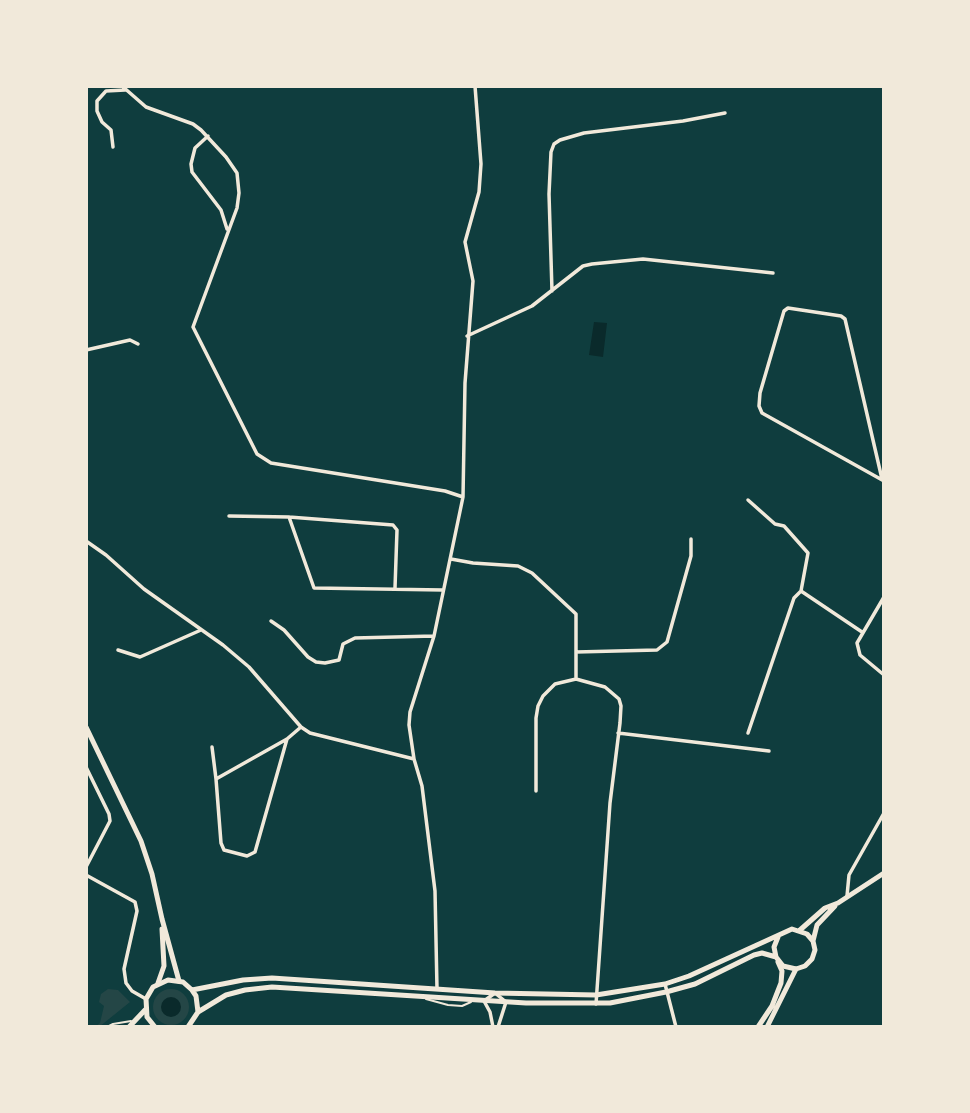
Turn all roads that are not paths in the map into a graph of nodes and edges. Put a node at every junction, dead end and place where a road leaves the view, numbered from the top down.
1 (475, 86) edge
2 (123, 88) edge
3 (725, 113) dead end
4 (208, 136) junction
5 (113, 147) dead end
6 (228, 231) junction
7 (772, 274) dead end
8 (552, 291) junction
9 (467, 336) junction
10 (138, 344) dead end
11 (86, 350) edge
12 (883, 480) edge
13 (463, 497) junction
14 (748, 500) dead end
15 (229, 516) dead end
16 (289, 517) junction
17 (691, 540) dead end
18 (86, 541) edge
19 (451, 559) junction
20 (395, 588) junction
21 (444, 590) junction
22 (801, 591) junction
23 (884, 597) edge
24 (271, 621) dead end
25 (201, 630) junction
26 (862, 632) junction
27 (434, 636) junction
28 (118, 650) dead end
29 (576, 652) junction
30 (884, 675) edge
31 (576, 679) junction
32 (86, 727) edge
33 (302, 727) junction
34 (618, 733) junction
35 (748, 733) dead end
36 (287, 738) junction
37 (212, 747) dead end
38 (769, 751) dead end
39 (414, 759) junction
40 (86, 767) edge
41 (216, 779) junction
42 (536, 790) dead end
43 (884, 813) edge
44 (884, 873) edge
45 (86, 875) edge
46 (847, 897) junction
47 (838, 903) junction
48 (162, 919) junction
49 (800, 930) junction
50 (778, 937) junction
51 (813, 940) junction
52 (777, 959) junction
53 (796, 969) junction
54 (179, 981) junction
55 (158, 983) junction
56 (664, 984) junction
57 (192, 990) junction
58 (437, 990) junction
59 (666, 992) junction
60 (495, 993) junction
61 (596, 995) junction
62 (418, 997) junction
63 (146, 999) junction
64 (437, 999) junction
65 (475, 1001) junction
66 (484, 1001) junction
67 (506, 1002) junction
68 (596, 1004) junction
69 (145, 1010) junction
70 (198, 1012) junction
71 (136, 1021) junction
72 (107, 1027) edge
73 (129, 1027) edge
74 (155, 1027) edge
75 (188, 1027) edge
76 (495, 1027) edge
77 (676, 1027) edge
78 (758, 1027) edge
79 (767, 1027) edge

1 - 9 street
2 - 4 street
2 - 5 street
3 - 8 street
4 - 6 street
4 - 6 street
6 - 13 street
7 - 8 street
8 - 9 street
9 - 13 street
10 - 11 street
12 - 12 street
13 - 19 street
14 - 22 street
15 - 16 street
16 - 20 street
16 - 20 street
17 - 29 street
18 - 25 street
19 - 21 street
19 - 29 street
20 - 21 street
21 - 27 street
22 - 26 street
22 - 35 street
23 - 26 street
24 - 27 street
25 - 28 street
25 - 33 street
26 - 30 street
27 - 39 street
29 - 31 street
31 - 34 street
31 - 42 street
32 - 48 main road
33 - 36 street
33 - 39 street
34 - 38 street
34 - 61 street
36 - 41 street
36 - 41 street
37 - 41 street
39 - 58 street
40 - 45 street
43 - 46 street
44 - 46 main road
45 - 63 street
46 - 47 main road
47 - 49 main road
47 - 51 main road
48 - 54 main road
48 - 55 main road
49 - 50 main road
49 - 51 main road
50 - 52 main road
50 - 56 main road
51 - 53 main road
52 - 53 main road
52 - 59 main road
52 - 78 main road
53 - 79 main road
54 - 55 main road
54 - 57 main road
55 - 63 main road
56 - 59 street
56 - 61 main road
57 - 58 main road
57 - 70 main road
58 - 60 main road
58 - 64 street
59 - 68 main road
59 - 77 street
60 - 61 main road
60 - 66 street
60 - 67 street
61 - 68 street
62 - 64 main road
62 - 65 lane
62 - 70 main road
63 - 69 main road
64 - 65 main road
65 - 66 main road
66 - 67 main road
66 - 76 street
67 - 68 main road
67 - 76 street
69 - 71 main road
69 - 74 main road
70 - 75 main road
71 - 72 lane
71 - 73 main road

